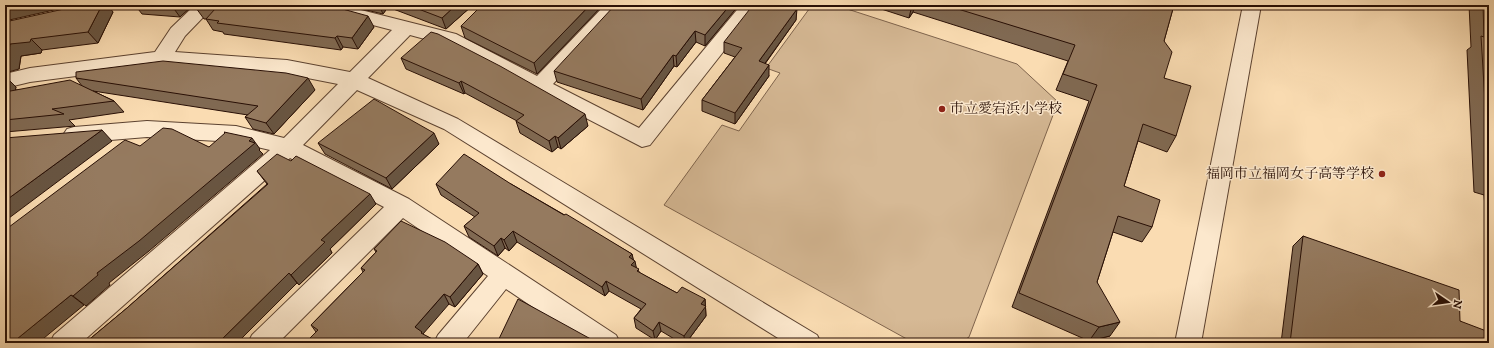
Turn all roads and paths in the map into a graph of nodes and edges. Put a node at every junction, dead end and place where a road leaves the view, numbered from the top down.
1 (206, 5) edge
2 (616, 5) edge
3 (751, 5) edge
4 (1252, 5) edge
5 (343, 9) edge
6 (465, 24) edge
7 (406, 28) junction
8 (448, 39) junction
9 (161, 58) junction
10 (354, 80) junction
11 (5, 82) edge
12 (539, 86) junction
13 (147, 129) junction
14 (53, 137) edge
15 (288, 147) junction
16 (116, 152) edge
17 (401, 205) junction
18 (504, 274) junction
19 (63, 343) edge
20 (261, 343) edge
21 (447, 343) edge
22 (607, 343) edge
23 (808, 343) edge
24 (1188, 343) edge

1 - 9 street
2 - 12 street
3 - 12 street
4 - 24 street
5 - 7 street
6 - 8 street
7 - 8 street
7 - 10 street
8 - 12 street
9 - 10 street
9 - 11 street
10 - 15 street
10 - 23 street
13 - 14 street
13 - 15 street
13 - 16 street
15 - 17 street
15 - 19 street
17 - 18 street
17 - 20 street
18 - 21 street
18 - 22 street

